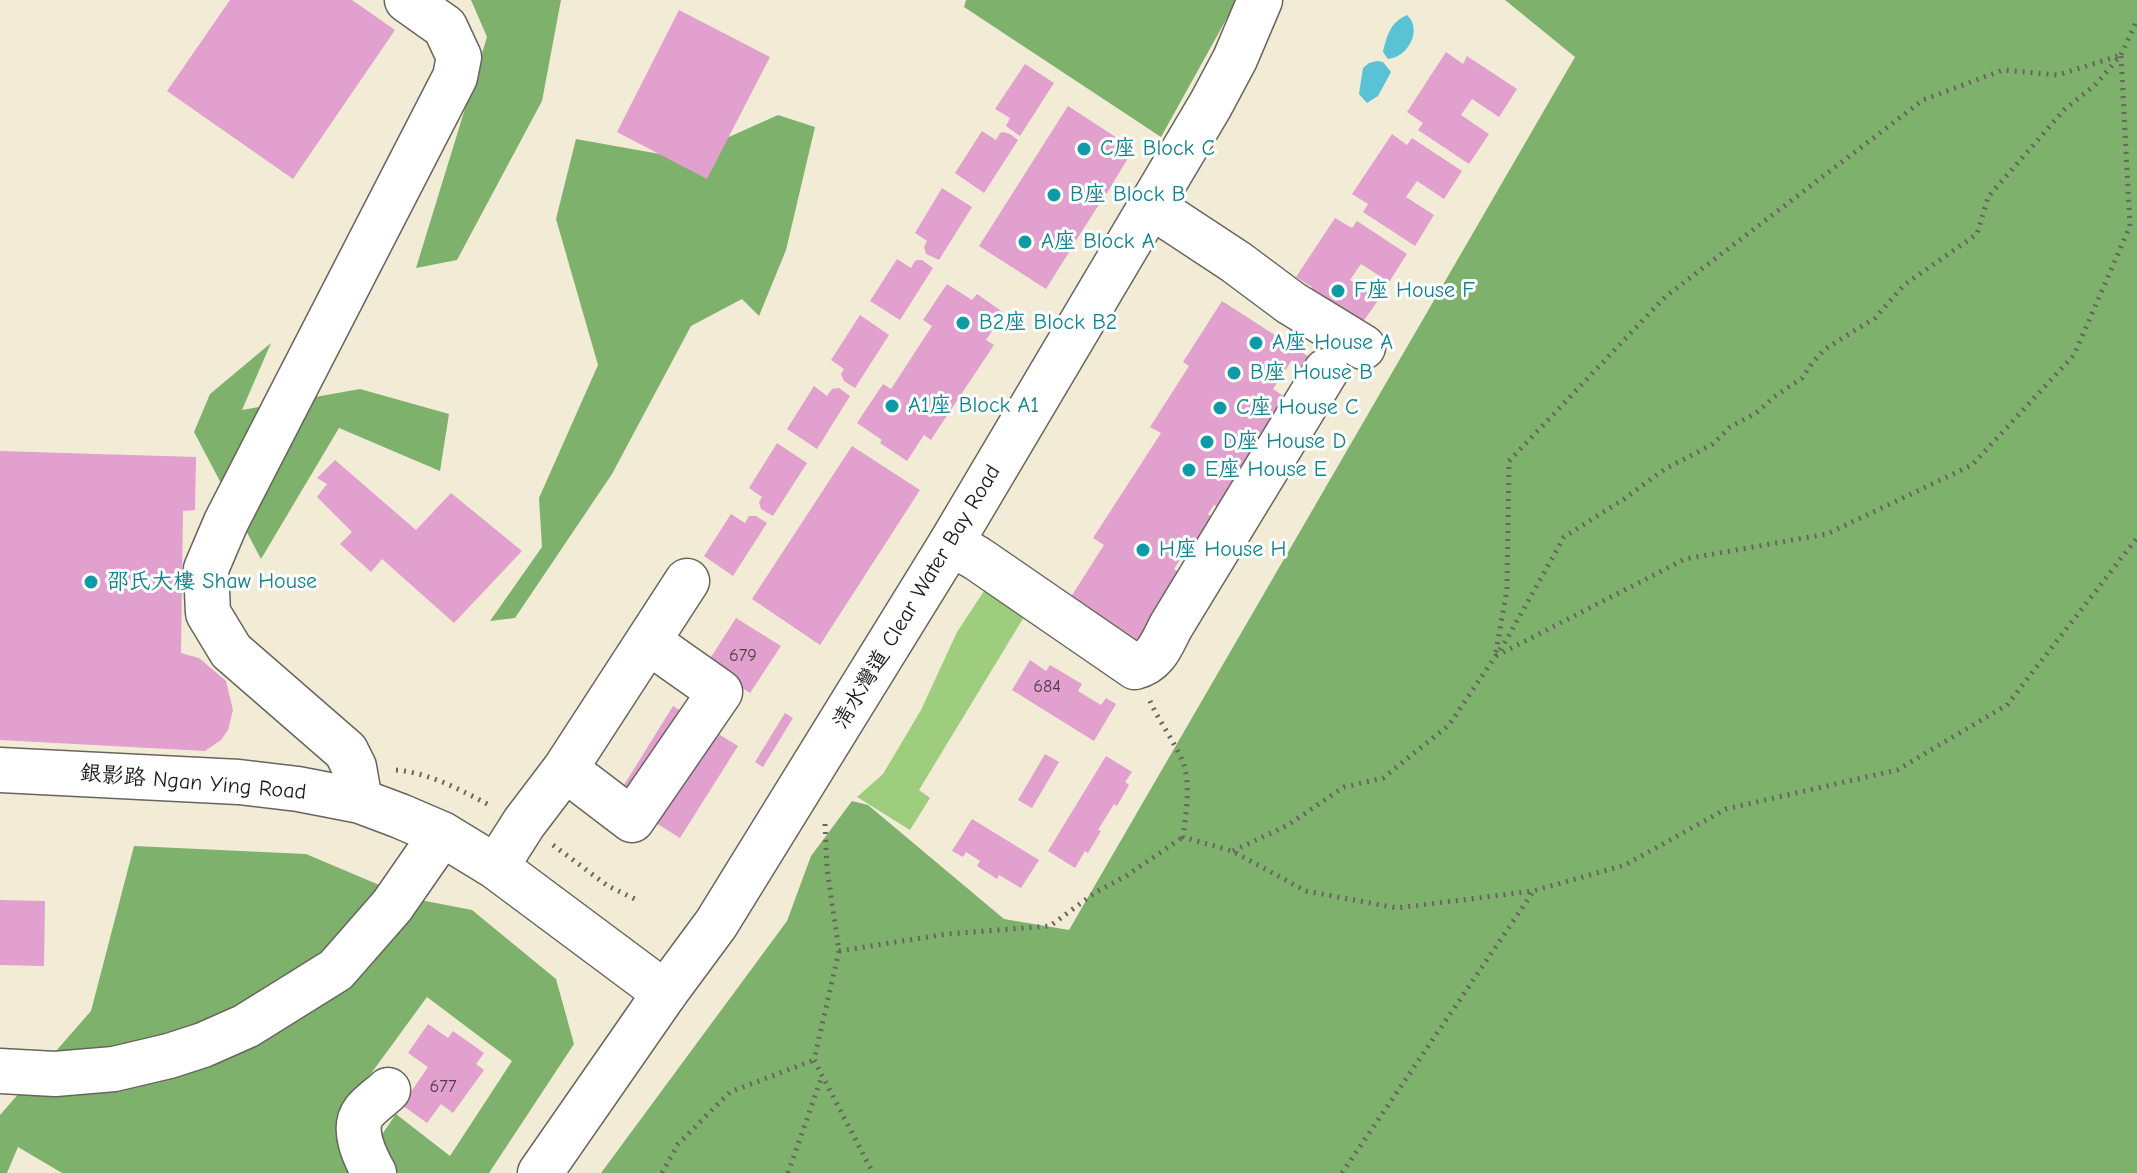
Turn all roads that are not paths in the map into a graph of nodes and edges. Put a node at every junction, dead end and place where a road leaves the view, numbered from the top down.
1 (407, 0) edge
2 (1260, 0) edge
3 (1151, 206) junction
4 (1363, 347) dead end
5 (1326, 371) dead end
6 (951, 543) junction
7 (687, 581) dead end
8 (649, 642) junction
9 (565, 769) junction
10 (0, 770) edge
11 (360, 801) junction
12 (442, 834) junction
13 (496, 867) junction
14 (665, 993) junction
15 (0, 1071) edge
16 (388, 1090) dead end
17 (374, 1173) edge
18 (540, 1173) edge

1 - 11 main road
2 - 3 main road, 清水灣道 Clear Water Bay Road
3 - 4 main road
3 - 6 main road, 清水灣道 Clear Water Bay Road
5 - 6 main road
6 - 14 main road, 清水灣道 Clear Water Bay Road
7 - 8 main road
8 - 9 main road
8 - 9 main road
9 - 13 main road
10 - 11 main road, 銀影路 Ngan Ying Road
11 - 12 main road, 銀影路 Ngan Ying Road
12 - 13 main road, 銀影路 Ngan Ying Road
12 - 15 main road
13 - 14 main road, 銀影路 Ngan Ying Road
14 - 18 main road, 清水灣道 Clear Water Bay Road
16 - 17 main road

